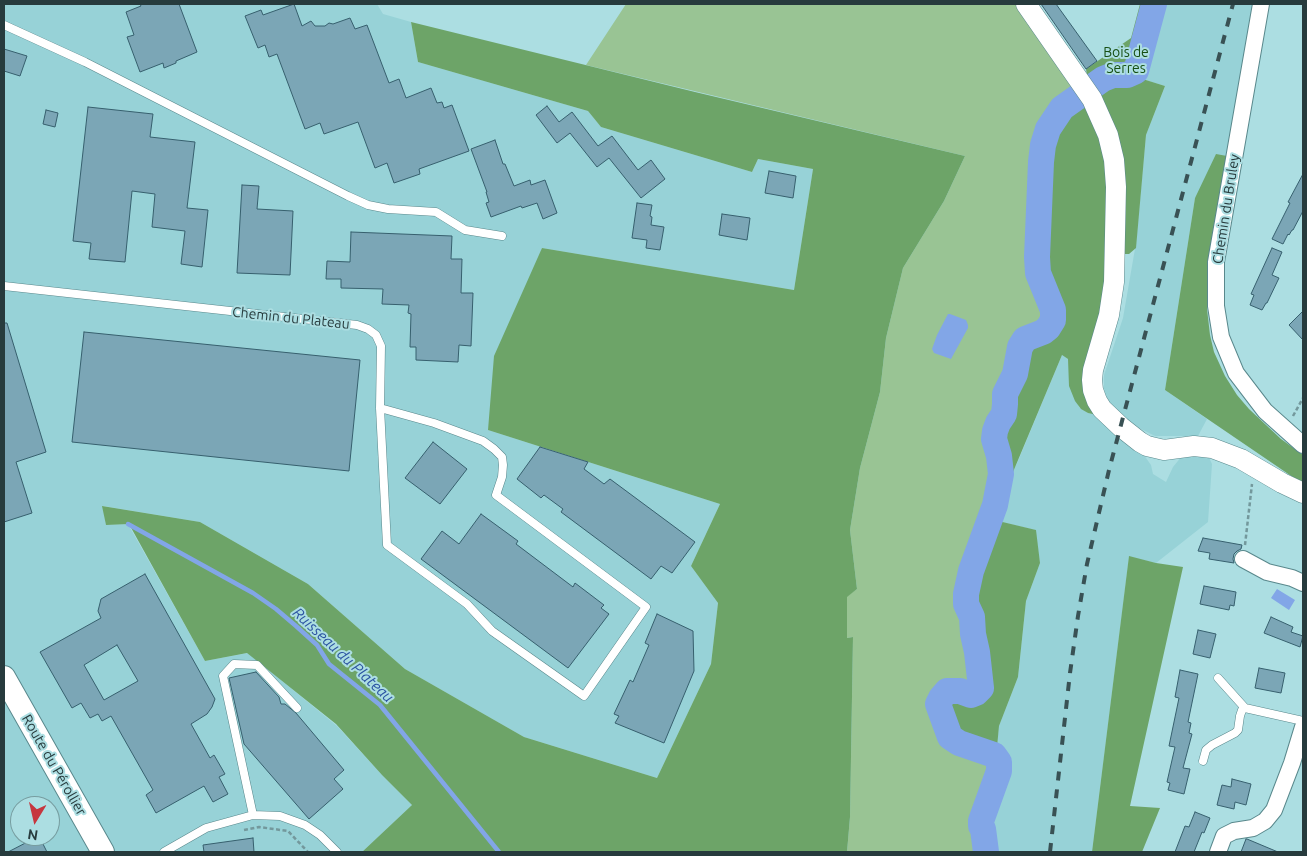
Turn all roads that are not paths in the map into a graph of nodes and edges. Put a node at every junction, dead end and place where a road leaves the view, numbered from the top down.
1 (1026, 4) edge
2 (1261, 4) edge
3 (4, 25) edge
4 (502, 236) dead end
5 (4, 286) edge
6 (380, 408) junction
7 (1303, 445) edge
8 (1303, 493) edge
9 (1243, 559) road end
10 (1303, 583) edge
11 (4, 677) edge
12 (1218, 678) dead end
13 (297, 708) dead end
14 (1244, 708) junction
15 (1303, 721) edge
16 (1303, 728) edge
17 (1203, 761) dead end
18 (252, 815) junction
19 (103, 852) edge
20 (164, 852) edge
21 (338, 852) edge
22 (1218, 852) edge

1 - 8 street
2 - 7 street, Chemin du Bruley
3 - 4 lane
5 - 6 lane, Chemin du Plateau
6 - 6 lane, Chemin du Plateau
9 - 10 street
11 - 19 main road, Route du Pérollier
12 - 14 lane
13 - 18 lane
14 - 15 lane
14 - 17 lane
16 - 22 street
18 - 20 lane
18 - 21 lane

